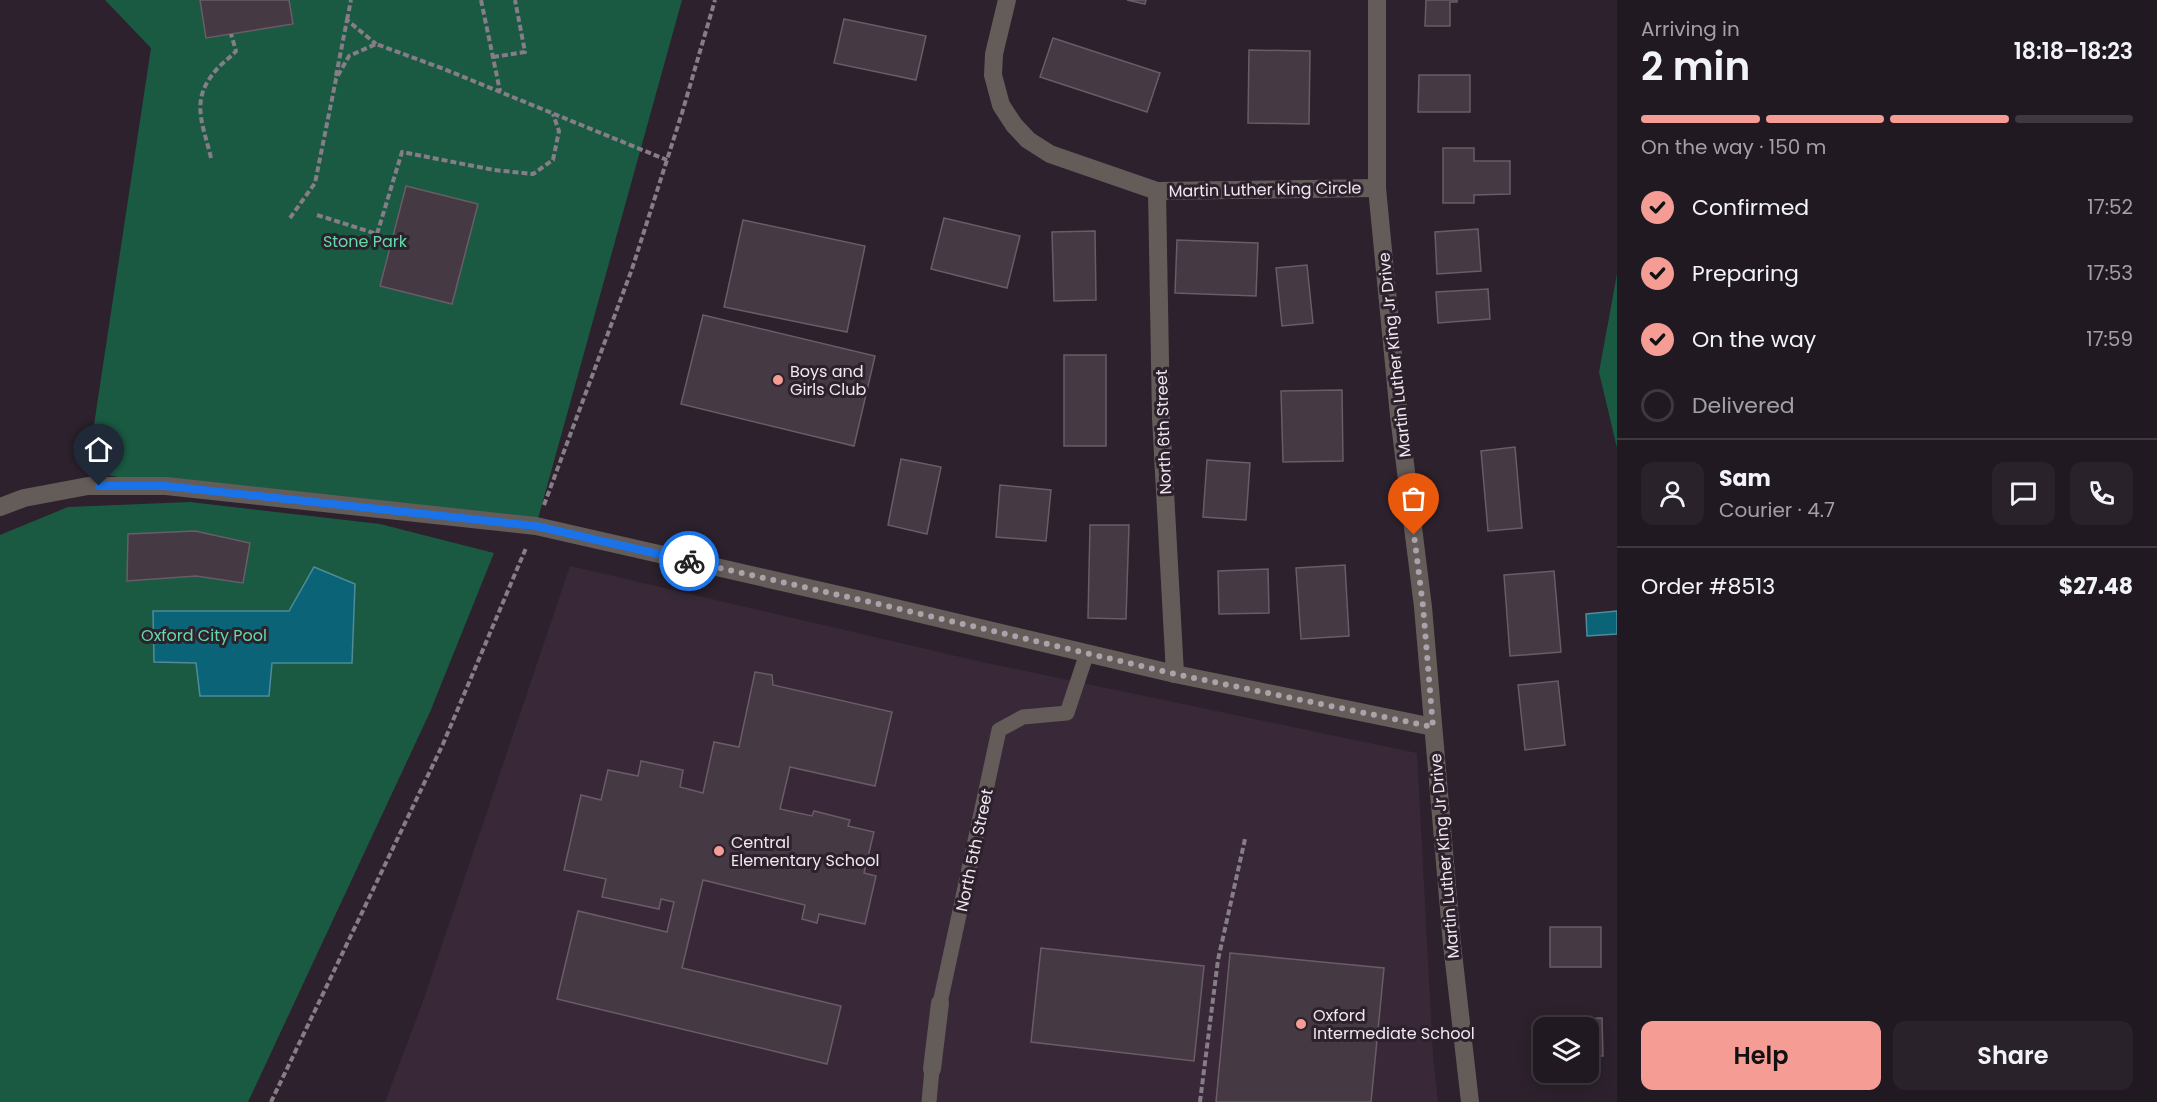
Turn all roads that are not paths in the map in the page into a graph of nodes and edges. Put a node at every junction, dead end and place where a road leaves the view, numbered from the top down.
1 (1007, 0) edge
2 (1377, 0) edge
3 (1377, 188) junction
4 (1157, 190) junction
5 (0, 507) edge
6 (1087, 654) junction
7 (1175, 674) junction
8 (1433, 727) junction
9 (940, 1004) joint
10 (932, 1070) joint
11 (929, 1102) edge
12 (1470, 1102) edge

1 - 4 street, Martin Luther King Circle
2 - 3 street, Martin Luther King Jr Drive
3 - 4 street, Martin Luther King Circle
3 - 8 street, Martin Luther King Jr Drive
4 - 7 street, North 6th Street
5 - 6 street
6 - 7 street
6 - 9 lane, North 5th Street
7 - 8 street
8 - 12 street, Martin Luther King Jr Drive
9 - 10 street, North 5th Street
10 - 11 lane, North 5th Street

